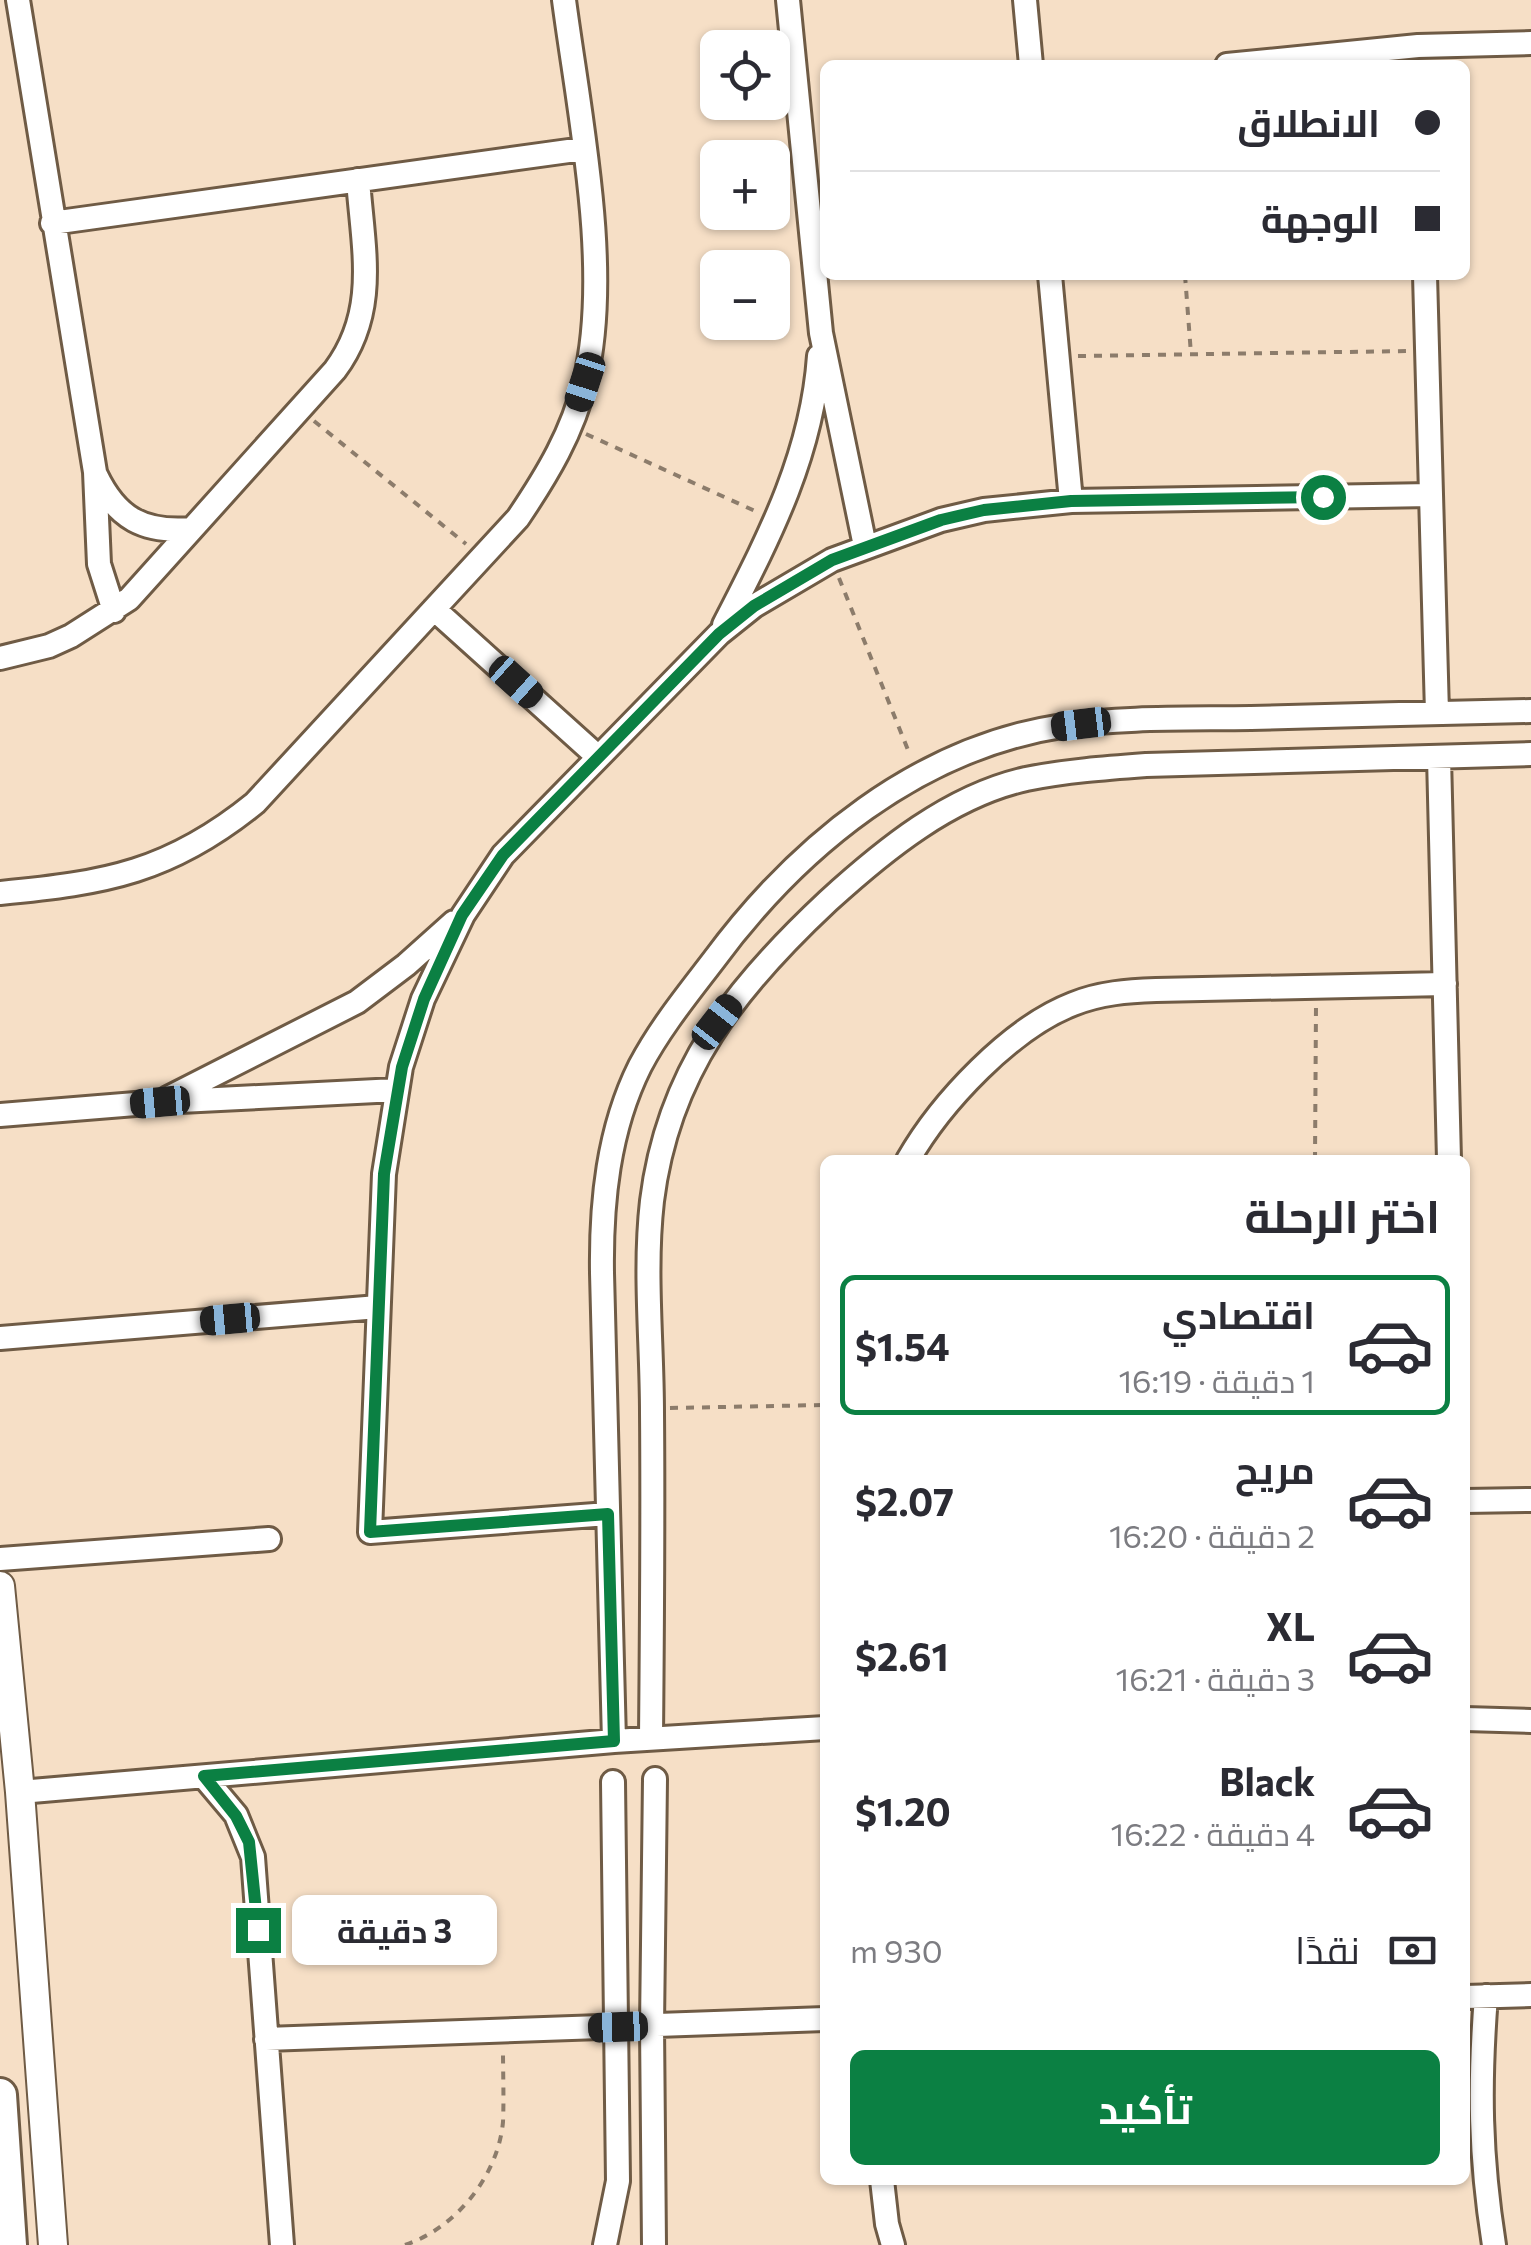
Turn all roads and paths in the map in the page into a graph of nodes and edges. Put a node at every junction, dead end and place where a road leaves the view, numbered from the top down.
1 (18, 0) edge
2 (564, 0) edge
3 (788, 0) edge
4 (1025, 0) edge
5 (1531, 43) edge
6 (1418, 56) edge
7 (1031, 60) edge
8 (1333, 60) edge
9 (583, 150) junction
10 (358, 180) junction
11 (52, 223) junction
12 (1050, 280) edge
13 (1184, 280) edge
14 (1425, 280) edge
15 (821, 333) junction
16 (1427, 351) junction
17 (1191, 354) junction
18 (1058, 356) junction
19 (300, 409) junction
20 (570, 427) junction
21 (95, 472) junction
22 (1431, 495) junction
23 (1071, 501) junction
24 (778, 521) junction
25 (192, 530) junction
26 (865, 546) junction
27 (482, 556) junction
28 (832, 560) junction
29 (434, 609) junction
30 (114, 611) junction
31 (719, 634) junction
32 (0, 658) edge
33 (1531, 711) edge
34 (1438, 713) junction
35 (1531, 754) edge
36 (597, 756) junction
37 (1439, 757) junction
38 (918, 776) junction
39 (0, 892) edge
40 (462, 915) junction
41 (1445, 984) junction
42 (1316, 987) junction
43 (396, 1090) junction
44 (160, 1102) junction
45 (0, 1115) edge
46 (911, 1155) edge
47 (1315, 1155) edge
48 (1449, 1155) edge
49 (378, 1308) junction
50 (0, 1338) edge
51 (820, 1405) edge
52 (652, 1408) junction
53 (1531, 1500) edge
54 (1470, 1501) edge
55 (608, 1514) junction
56 (269, 1540) dead end
57 (0, 1559) edge
58 (0, 1586) edge
59 (1470, 1719) edge
60 (1531, 1721) edge
61 (820, 1728) edge
62 (651, 1738) junction
63 (614, 1741) junction
64 (204, 1776) junction
65 (655, 1779) dead end
66 (614, 1782) dead end
67 (20, 1792) junction
68 (1531, 1995) edge
69 (1475, 1997) edge
70 (820, 2020) edge
71 (652, 2026) junction
72 (618, 2027) junction
73 (503, 2030) junction
74 (266, 2039) junction
75 (0, 2095) edge
76 (883, 2185) edge
77 (10, 2245) edge
78 (53, 2245) edge
79 (282, 2245) edge
80 (405, 2245) edge
81 (604, 2245) edge
82 (654, 2245) edge
83 (893, 2245) edge
84 (1494, 2245) edge

1 - 11 street
2 - 9 street
3 - 15 street
4 - 7 street
5 - 6 street
6 - 8 street
9 - 10 street
9 - 20 street
10 - 11 street
10 - 19 street
11 - 21 street
12 - 18 street
13 - 17 path
14 - 16 street
15 - 24 street
15 - 26 street
16 - 17 path
16 - 22 street
17 - 18 path
18 - 23 street
19 - 25 street
19 - 27 path
20 - 24 path
20 - 27 street
21 - 25 street
21 - 30 street
22 - 23 street
22 - 34 street
23 - 26 street
24 - 31 street
25 - 30 street
26 - 28 street
27 - 29 street
28 - 31 street
28 - 38 path
29 - 36 street
29 - 39 street
30 - 32 street
31 - 36 street
33 - 34 street
34 - 38 street
35 - 37 street
36 - 40 street
37 - 41 street
37 - 52 street
38 - 55 street
40 - 43 street
40 - 44 street
41 - 42 street
41 - 48 street
42 - 46 street
42 - 47 path
43 - 44 street
43 - 49 street
44 - 45 street
49 - 50 street
49 - 55 street
51 - 52 path
52 - 62 street
53 - 54 street
55 - 63 street
56 - 57 street
58 - 67 street
59 - 60 street
61 - 62 street
62 - 63 street
63 - 64 street
64 - 67 street
64 - 74 street
65 - 71 street
66 - 72 street
67 - 78 street
68 - 69 street
69 - 84 street
70 - 71 street
71 - 72 street
71 - 82 street
72 - 73 street
72 - 81 street
73 - 74 street
73 - 80 path
74 - 79 street
75 - 77 main road
76 - 83 street

